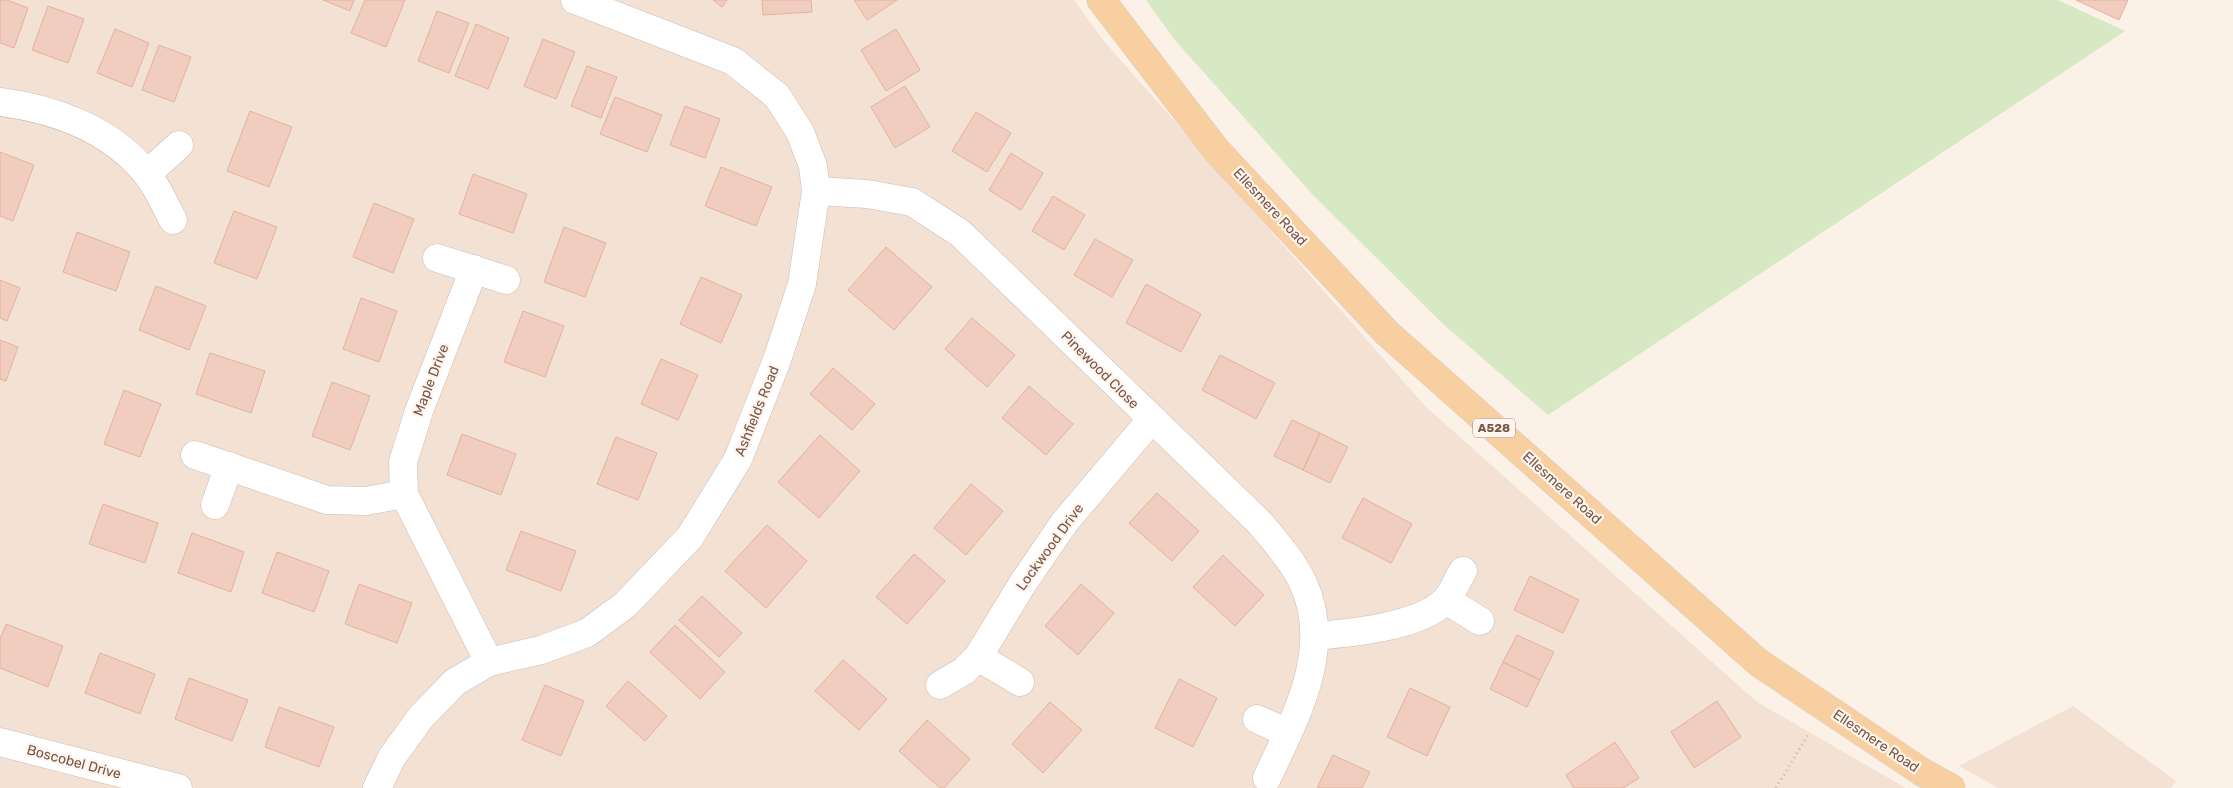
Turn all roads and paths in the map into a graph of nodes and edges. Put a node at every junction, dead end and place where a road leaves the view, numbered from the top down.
1 (575, 0) edge
2 (1101, 0) edge
3 (0, 102) edge
4 (179, 145) dead end
5 (147, 174) junction
6 (816, 191) junction
7 (173, 220) dead end
8 (437, 258) dead end
9 (474, 270) junction
10 (506, 280) dead end
11 (1151, 420) junction
12 (195, 455) dead end
13 (229, 466) junction
14 (404, 494) junction
15 (216, 506) dead end
16 (1463, 571) dead end
17 (1446, 600) junction
18 (1480, 621) dead end
19 (1315, 636) junction
20 (978, 657) junction
21 (489, 662) junction
22 (1020, 682) dead end
23 (940, 685) dead end
24 (1825, 707) junction
25 (1257, 718) dead end
26 (1288, 733) junction
27 (0, 742) edge
28 (1267, 778) dead end
29 (137, 783) edge
30 (178, 788) edge
31 (377, 788) edge
32 (1776, 788) edge
33 (1951, 788) edge

1 - 6 street, Ashfields Road
2 - 24 main road, Ellesmere Road / A528
3 - 5 street
4 - 5 street
5 - 7 street
6 - 11 street, Pinewood Close
6 - 21 street, Ashfields Road
8 - 9 street
9 - 10 street
9 - 14 street, Maple Drive
11 - 19 street, Pinewood Close
11 - 20 street, Lockwood Drive
12 - 13 street
13 - 14 street
13 - 15 street
14 - 21 street, Maple Drive
16 - 17 street
17 - 18 street
17 - 19 street
19 - 26 street, Pinewood Close
20 - 22 street
20 - 23 street, Lockwood Drive
21 - 31 street, Ashfields Road
24 - 32 path
24 - 33 main road, Ellesmere Road / A528
25 - 26 street
26 - 28 street, Pinewood Close
27 - 29 street, Boscobel Drive
29 - 30 street, Boscobel Drive

